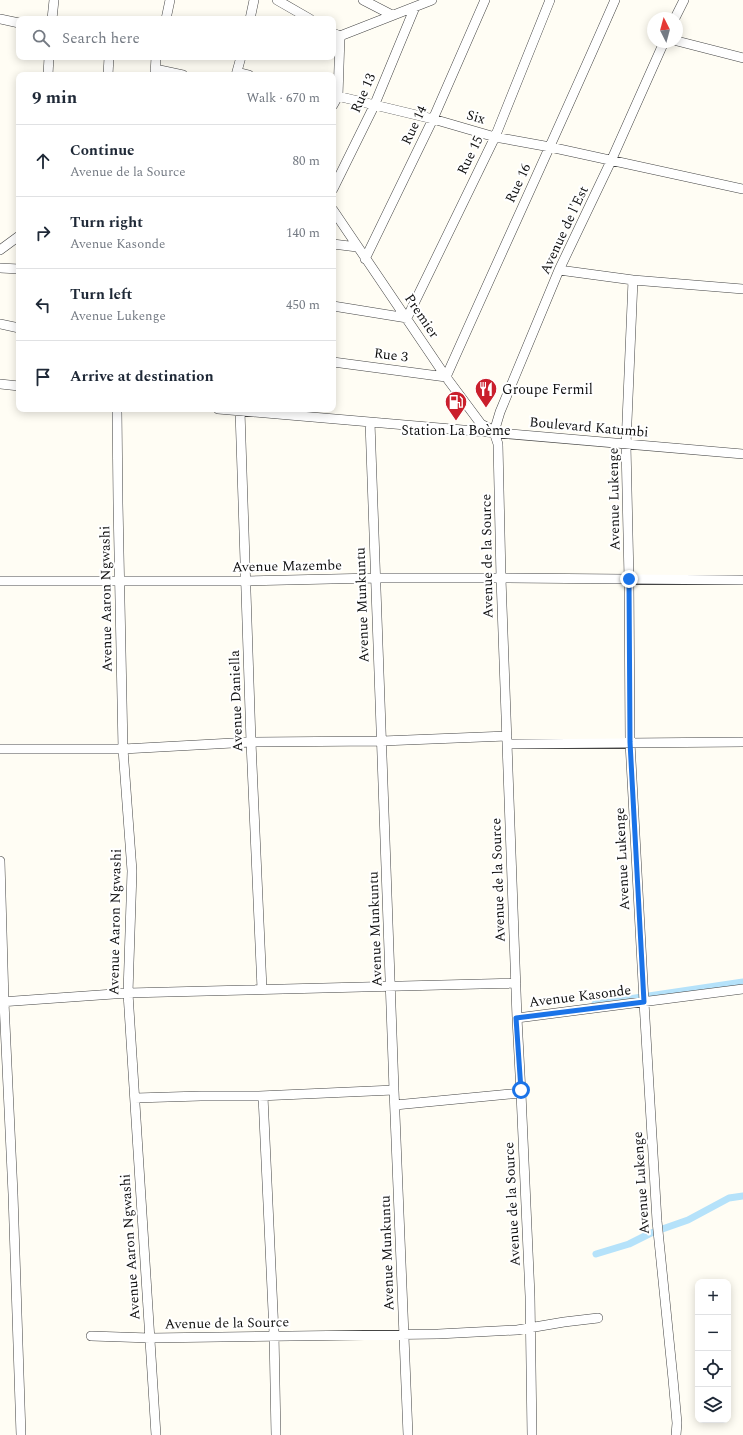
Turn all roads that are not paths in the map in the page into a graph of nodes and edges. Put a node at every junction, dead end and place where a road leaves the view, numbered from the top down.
1 (54, 0) edge
2 (170, 0) edge
3 (254, 0) edge
4 (277, 0) edge
5 (363, 0) edge
6 (432, 0) edge
7 (485, 0) edge
8 (550, 0) edge
9 (615, 0) edge
10 (684, 0) edge
11 (415, 7) junction
12 (678, 12) edge
13 (392, 15) junction
14 (52, 16) edge
15 (167, 16) edge
16 (251, 16) edge
17 (305, 16) edge
18 (0, 18) edge
19 (16, 21) edge
20 (336, 34) edge
21 (683, 43) edge
22 (661, 48) edge
23 (743, 58) edge
24 (49, 60) edge
25 (109, 60) edge
26 (156, 60) edge
27 (239, 60) edge
28 (336, 60) edge
29 (48, 72) edge
30 (108, 72) edge
31 (155, 72) edge
32 (237, 72) edge
33 (335, 72) edge
34 (336, 95) edge
35 (374, 106) junction
36 (433, 119) junction
37 (494, 137) junction
38 (550, 147) junction
39 (612, 161) junction
40 (336, 183) edge
41 (743, 189) edge
42 (336, 215) edge
43 (16, 238) edge
44 (336, 244) edge
45 (357, 247) junction
46 (0, 250) edge
47 (365, 259) junction
48 (0, 268) edge
49 (16, 269) edge
50 (559, 270) junction
51 (633, 280) junction
52 (743, 289) edge
53 (336, 306) edge
54 (407, 318) junction
55 (0, 324) edge
56 (16, 327) edge
57 (336, 362) edge
58 (446, 377) junction
59 (0, 384) edge
60 (16, 386) edge
61 (117, 412) edge
62 (240, 412) edge
63 (252, 412) edge
64 (370, 422) junction
65 (494, 432) junction
66 (626, 445) junction
67 (743, 454) edge
68 (375, 578) junction
69 (501, 578) junction
70 (629, 579) junction
71 (743, 580) edge
72 (0, 581) edge
73 (120, 581) junction
74 (246, 581) junction
75 (507, 740) junction
76 (382, 741) junction
77 (250, 742) junction
78 (630, 742) junction
79 (743, 742) edge
80 (0, 749) edge
81 (124, 749) junction
82 (0, 861) edge
83 (516, 983) junction
84 (391, 986) junction
85 (262, 989) junction
86 (743, 989) edge
87 (128, 993) junction
88 (2, 1002) edge
89 (644, 1002) junction
90 (516, 1018) junction
91 (394, 1090) junction
92 (521, 1093) junction
93 (262, 1096) junction
94 (135, 1098) junction
95 (394, 1105) junction
96 (598, 1318) dead end
97 (531, 1328) junction
98 (404, 1334) junction
99 (91, 1336) dead end
100 (274, 1336) junction
101 (150, 1338) junction
102 (21, 1435) edge
103 (156, 1435) edge
104 (276, 1435) edge
105 (408, 1435) edge
106 (532, 1435) edge
107 (676, 1435) edge

1 - 14 street
2 - 15 street
3 - 16 street
4 - 17 street
5 - 13 street
6 - 11 street
7 - 36 street, Rue 14
8 - 37 street, Rue 15
9 - 38 street, Rue 16
10 - 12 street
11 - 13 street
11 - 35 street, Rue 13
13 - 20 street
18 - 19 street
21 - 23 street
22 - 39 street, Avenue de l'Est
24 - 29 street
25 - 30 street
26 - 31 street
27 - 32 street
28 - 33 street
34 - 35 street, Six
35 - 36 street, Six
35 - 40 street, Rue 13
36 - 37 street, Six
36 - 47 street, Rue 14
37 - 38 street, Six
37 - 54 street, Rue 15
38 - 39 street, Six
38 - 58 street, Rue 16
39 - 41 street, Six
39 - 50 street, Avenue de l'Est
42 - 45 street, Premier
43 - 46 street
44 - 45 street
45 - 47 street, Premier
47 - 54 street, Premier
48 - 49 street
50 - 51 street
50 - 65 street, Avenue de l'Est
51 - 52 street
51 - 66 street, Avenue Lukenge
53 - 54 street
54 - 58 street, Premier
55 - 56 street
57 - 58 street, Rue 3
58 - 65 street, Premier
59 - 60 street
61 - 73 street, Avenue Aaron Ngwashi
62 - 74 street, Avenue Daniella
63 - 64 street, Boulevard Katumbi
64 - 65 street, Boulevard Katumbi
64 - 68 street, Avenue Munkuntu
65 - 66 street, Boulevard Katumbi
65 - 69 street, Avenue de la Source
66 - 67 street, Boulevard Katumbi
66 - 70 street, Avenue Lukenge
68 - 69 street, Avenue Mazembe
68 - 74 street, Avenue Mazembe
68 - 76 street, Avenue Munkuntu
69 - 70 street, Avenue Mazembe
69 - 75 street, Avenue de la Source
70 - 71 street, Avenue Mazembe
70 - 78 street, Avenue Lukenge
72 - 73 street, Avenue Mazembe
73 - 74 street, Avenue Mazembe
73 - 81 street, Avenue Aaron Ngwashi
74 - 77 street, Avenue Daniella
75 - 76 street
75 - 78 street
75 - 83 street, Avenue de la Source
76 - 77 street
76 - 84 street, Avenue Munkuntu
77 - 81 street
77 - 85 street, Avenue Daniella
78 - 79 street
78 - 89 street, Avenue Lukenge
80 - 81 street
81 - 87 street, Avenue Aaron Ngwashi
82 - 88 street
83 - 84 street
83 - 90 street, Avenue de la Source
84 - 85 street
84 - 91 street, Avenue Munkuntu
85 - 87 street
86 - 89 street, Avenue Kasonde
87 - 88 street
87 - 94 street, Avenue Aaron Ngwashi
88 - 102 street
89 - 90 street, Avenue Kasonde
89 - 107 street, Avenue Lukenge
90 - 92 street, Avenue de la Source
91 - 93 street
91 - 95 street, Avenue Munkuntu
92 - 95 street
92 - 97 street, Avenue de la Source
93 - 94 street
93 - 100 street
94 - 101 street, Avenue Aaron Ngwashi
95 - 98 street, Avenue Munkuntu
96 - 97 street, Avenue de la Source
97 - 98 street, Avenue de la Source
97 - 106 street, Avenue de la Source
98 - 100 street, Avenue de la Source
98 - 105 street, Avenue Munkuntu
99 - 101 street, Avenue de la Source
100 - 101 street, Avenue de la Source
100 - 104 street
101 - 103 street, Avenue Aaron Ngwashi

